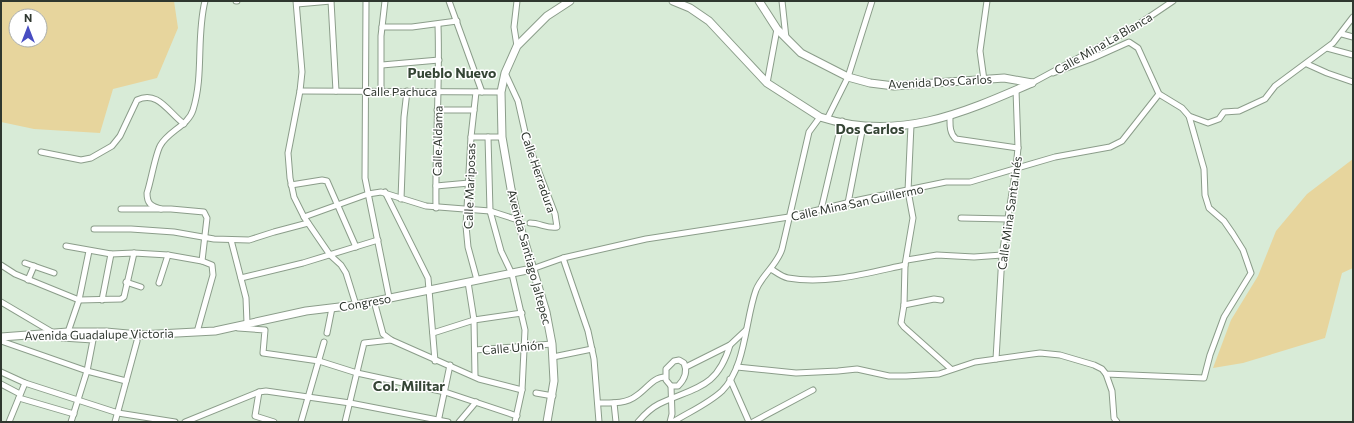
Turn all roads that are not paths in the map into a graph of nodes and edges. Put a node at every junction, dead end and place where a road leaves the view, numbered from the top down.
1 (205, 1) edge
2 (331, 1) edge
3 (366, 1) edge
4 (385, 1) edge
5 (449, 1) edge
6 (518, 1) edge
7 (570, 1) edge
8 (673, 1) edge
9 (759, 1) edge
10 (782, 1) edge
11 (872, 1) edge
12 (987, 1) edge
13 (1173, 1) edge
14 (297, 2) edge
15 (1353, 17) edge
16 (457, 21) junction
17 (438, 25) junction
18 (382, 27) junction
19 (778, 29) junction
20 (1342, 34) junction
21 (1353, 36) edge
22 (786, 39) junction
23 (517, 46) junction
24 (1327, 48) junction
25 (1353, 55) edge
26 (439, 60) junction
27 (1307, 64) junction
28 (382, 65) junction
29 (1053, 72) junction
30 (505, 73) junction
31 (848, 77) junction
32 (984, 80) junction
33 (767, 82) junction
34 (1353, 82) edge
35 (1032, 83) junction
36 (1016, 90) junction
37 (300, 91) junction
38 (336, 91) junction
39 (364, 91) junction
40 (381, 91) junction
41 (407, 91) junction
42 (438, 92) junction
43 (479, 92) junction
44 (500, 92) junction
45 (1159, 94) junction
46 (437, 110) junction
47 (474, 110) junction
48 (950, 116) junction
49 (1189, 116) junction
50 (820, 117) junction
51 (828, 119) junction
52 (842, 122) junction
53 (184, 124) junction
54 (911, 125) junction
55 (863, 126) junction
56 (471, 137) junction
57 (488, 137) junction
58 (502, 137) junction
59 (1018, 148) junction
60 (41, 152) dead end
61 (1016, 168) junction
62 (469, 184) junction
63 (291, 185) junction
64 (436, 186) junction
65 (908, 191) junction
66 (385, 192) junction
67 (368, 194) junction
68 (401, 199) junction
69 (848, 203) junction
70 (338, 205) junction
71 (436, 208) junction
72 (468, 208) junction
73 (121, 209) dead end
74 (161, 209) junction
75 (821, 210) junction
76 (490, 211) junction
77 (304, 217) junction
78 (789, 217) junction
79 (961, 218) dead end
80 (1008, 219) junction
81 (518, 220) junction
82 (308, 223) junction
83 (530, 223) dead end
84 (94, 229) dead end
85 (206, 237) junction
86 (231, 240) junction
87 (378, 240) junction
88 (66, 246) dead end
89 (356, 246) junction
90 (89, 250) junction
91 (134, 253) junction
92 (111, 254) junction
93 (168, 255) junction
94 (330, 255) junction
95 (1002, 255) junction
96 (563, 258) junction
97 (202, 261) junction
98 (26, 262) dead end
99 (906, 263) junction
100 (1, 265) edge
101 (34, 266) junction
102 (532, 269) junction
103 (772, 269) junction
104 (54, 273) dead end
105 (512, 274) junction
106 (241, 278) junction
107 (28, 280) junction
108 (477, 280) junction
109 (126, 282) junction
110 (468, 282) junction
111 (159, 283) dead end
112 (141, 287) dead end
113 (430, 290) junction
114 (388, 297) junction
115 (79, 300) junction
116 (102, 300) junction
117 (941, 300) dead end
118 (374, 301) junction
119 (1, 302) edge
120 (356, 305) junction
121 (904, 305) junction
122 (332, 308) junction
123 (522, 313) junction
124 (474, 320) junction
125 (247, 323) junction
126 (231, 327) junction
127 (746, 330) junction
128 (68, 332) junction
129 (197, 332) junction
130 (52, 333) junction
131 (327, 333) dead end
132 (433, 333) junction
133 (1, 337) edge
134 (391, 340) junction
135 (1, 341) edge
136 (137, 341) dead end
137 (324, 342) dead end
138 (552, 344) junction
139 (730, 345) junction
140 (524, 346) junction
141 (592, 349) junction
142 (475, 350) junction
143 (553, 358) junction
144 (996, 359) junction
145 (319, 361) junction
146 (436, 361) junction
147 (450, 365) junction
148 (686, 367) junction
149 (736, 367) junction
150 (951, 369) junction
151 (87, 371) junction
152 (1, 372) edge
153 (357, 373) junction
154 (1106, 374) junction
155 (475, 376) junction
156 (665, 377) junction
157 (730, 380) junction
158 (126, 381) junction
159 (25, 383) junction
160 (1, 384) edge
161 (671, 386) junction
162 (522, 390) junction
163 (813, 390) dead end
164 (259, 392) junction
165 (446, 392) junction
166 (536, 393) dead end
167 (19, 396) junction
168 (309, 396) junction
169 (552, 396) junction
170 (671, 399) junction
171 (78, 400) junction
172 (476, 402) junction
173 (350, 403) junction
174 (598, 403) junction
175 (614, 403) junction
176 (118, 413) junction
177 (74, 414) junction
178 (518, 416) junction
179 (438, 421) edge
180 (9, 422) edge
181 (71, 422) edge
182 (115, 422) edge
183 (175, 422) edge
184 (185, 422) edge
185 (274, 422) edge
186 (301, 422) edge
187 (345, 422) edge
188 (448, 422) edge
189 (459, 422) edge
190 (515, 422) edge
191 (547, 422) edge
192 (599, 422) edge
193 (616, 422) edge
194 (638, 422) edge
195 (671, 422) edge
196 (749, 422) edge
197 (753, 422) edge
198 (1117, 422) edge

1 - 53 street
2 - 14 street
2 - 38 street
3 - 39 street
4 - 18 street
5 - 16 street
6 - 23 street
7 - 23 street, Avenida Santiago Jaltepec
8 - 33 street
9 - 19 street, Avenida Dos Carlos
10 - 22 street
11 - 31 street
12 - 32 street
13 - 29 street, Calle Mina La Blanca
14 - 37 street
15 - 20 street
16 - 17 street
16 - 43 street
17 - 18 street
17 - 26 street, Calle Aldama
18 - 28 street
19 - 22 street, Avenida Dos Carlos
19 - 33 street
20 - 21 street
20 - 24 street
22 - 31 street, Avenida Dos Carlos
23 - 30 street, Avenida Santiago Jaltepec
24 - 25 street
24 - 27 street
26 - 28 street
26 - 42 street, Calle Aldama
27 - 34 street
27 - 49 street
28 - 40 street
29 - 35 street, Calle Mina La Blanca
29 - 45 street
30 - 44 street, Avenida Santiago Jaltepec
30 - 83 street, Calle Herradura
31 - 32 street, Avenida Dos Carlos
31 - 51 street
32 - 35 street, Avenida Dos Carlos
33 - 50 street
35 - 36 street
36 - 48 street
36 - 59 street, Calle Mina Santa Inés
37 - 38 street, Calle Pachuca
37 - 63 street
38 - 39 street, Calle Pachuca
39 - 40 street, Calle Pachuca
39 - 67 street
40 - 41 street, Calle Pachuca
41 - 42 street, Calle Pachuca
41 - 68 street
42 - 43 street, Calle Pachuca
42 - 46 street, Calle Aldama
43 - 44 street, Calle Pachuca
43 - 47 street, Calle Mariposas
44 - 58 street, Avenida Santiago Jaltepec
45 - 49 street
45 - 61 street, Calle Mina San Guillermo
46 - 47 street
46 - 64 street, Calle Aldama
47 - 56 street, Calle Mariposas
48 - 54 street
48 - 59 street
49 - 154 street
50 - 51 street
50 - 78 street
51 - 52 street
52 - 55 street
52 - 75 street
53 - 60 street
53 - 74 street
54 - 55 street
54 - 65 street
55 - 69 street
56 - 57 street
56 - 62 street, Calle Mariposas
57 - 58 street
57 - 76 street
58 - 81 street, Avenida Santiago Jaltepec
59 - 61 street, Calle Mina Santa Inés
61 - 65 street, Calle Mina San Guillermo
61 - 80 street, Calle Mina Santa Inés
62 - 64 street
62 - 72 street, Calle Mariposas
63 - 70 street
63 - 77 street
64 - 71 street, Calle Aldama
65 - 69 street, Calle Mina San Guillermo
65 - 99 street
66 - 67 street
66 - 68 street
66 - 113 street
67 - 70 street
67 - 87 street
68 - 71 street
69 - 75 street, Calle Mina San Guillermo
70 - 77 street
70 - 89 street
71 - 72 street
72 - 76 street
72 - 108 street, Calle Mariposas
73 - 74 street
74 - 85 street
75 - 78 street, Calle Mina San Guillermo
76 - 81 street
76 - 105 street
77 - 82 street
78 - 96 street, Calle Mina San Guillermo
78 - 103 street
79 - 80 street
80 - 95 street, Calle Mina Santa Inés
81 - 102 street, Avenida Santiago Jaltepec
82 - 86 street
82 - 94 street
84 - 85 street
85 - 86 street
85 - 97 street
86 - 106 street
87 - 89 street
87 - 114 street
88 - 90 street
89 - 94 street
90 - 92 street
90 - 115 street
91 - 92 street
91 - 93 street
91 - 109 street
92 - 116 street
93 - 97 street
93 - 111 street
94 - 106 street
94 - 120 street
95 - 99 street
95 - 144 street, Calle Mina Santa Inés
96 - 102 street, Calle Mina San Guillermo
96 - 141 street
97 - 129 street
98 - 101 street
99 - 103 street
99 - 121 street
100 - 107 street
101 - 104 street
101 - 107 street
102 - 105 street, Congreso
102 - 138 street, Avenida Santiago Jaltepec
103 - 127 street
105 - 108 street, Congreso
105 - 123 street
106 - 125 street
107 - 115 street
108 - 110 street, Congreso
109 - 112 street
109 - 116 street
110 - 113 street, Congreso
110 - 124 street
113 - 114 street, Congreso
113 - 132 street
114 - 118 street, Congreso
115 - 116 street
115 - 128 street
117 - 121 street
118 - 120 street, Congreso
118 - 134 street
119 - 130 street
120 - 122 street, Congreso
121 - 150 street
122 - 125 street, Congreso
122 - 131 street
123 - 124 street
123 - 140 street
124 - 132 street
124 - 142 street
125 - 126 street, Congreso
126 - 129 street, Congreso
126 - 145 street
127 - 139 street
127 - 149 street
128 - 129 street, Avenida Guadalupe Victoria
128 - 130 street, Avenida Guadalupe Victoria
130 - 133 street, Avenida Guadalupe Victoria
130 - 151 street
132 - 146 street
134 - 146 street
134 - 153 street
135 - 151 street
136 - 158 street
137 - 145 street
138 - 140 street, Calle Unión
138 - 143 street, Avenida Santiago Jaltepec
139 - 148 street
139 - 170 street
140 - 142 street, Calle Unión
140 - 162 street
141 - 143 street
141 - 174 street
142 - 155 street
143 - 169 street, Avenida Santiago Jaltepec
144 - 150 street
144 - 154 street
145 - 153 street
145 - 168 street
146 - 147 street
147 - 155 street
147 - 165 street
148 - 156 street
148 - 161 street
149 - 150 street
149 - 157 street
151 - 158 street
151 - 171 street
152 - 159 street
153 - 165 street
153 - 173 street
154 - 198 street
155 - 162 street
156 - 161 street
156 - 175 street
157 - 195 street
157 - 196 street
158 - 176 street
159 - 167 street
159 - 171 street
160 - 167 street
161 - 170 street
162 - 178 street
163 - 197 street
164 - 168 street
164 - 184 street
164 - 185 street
165 - 172 street
165 - 179 street
166 - 169 street
167 - 177 street
167 - 180 street
168 - 173 street
168 - 186 street
169 - 191 street, Avenida Santiago Jaltepec
170 - 194 street
170 - 195 street
171 - 176 street
171 - 177 street
172 - 178 street
172 - 189 street
173 - 179 street
173 - 187 street
174 - 175 street
174 - 192 street
175 - 193 street
176 - 182 street
176 - 183 street
177 - 181 street
178 - 190 street
179 - 188 street

